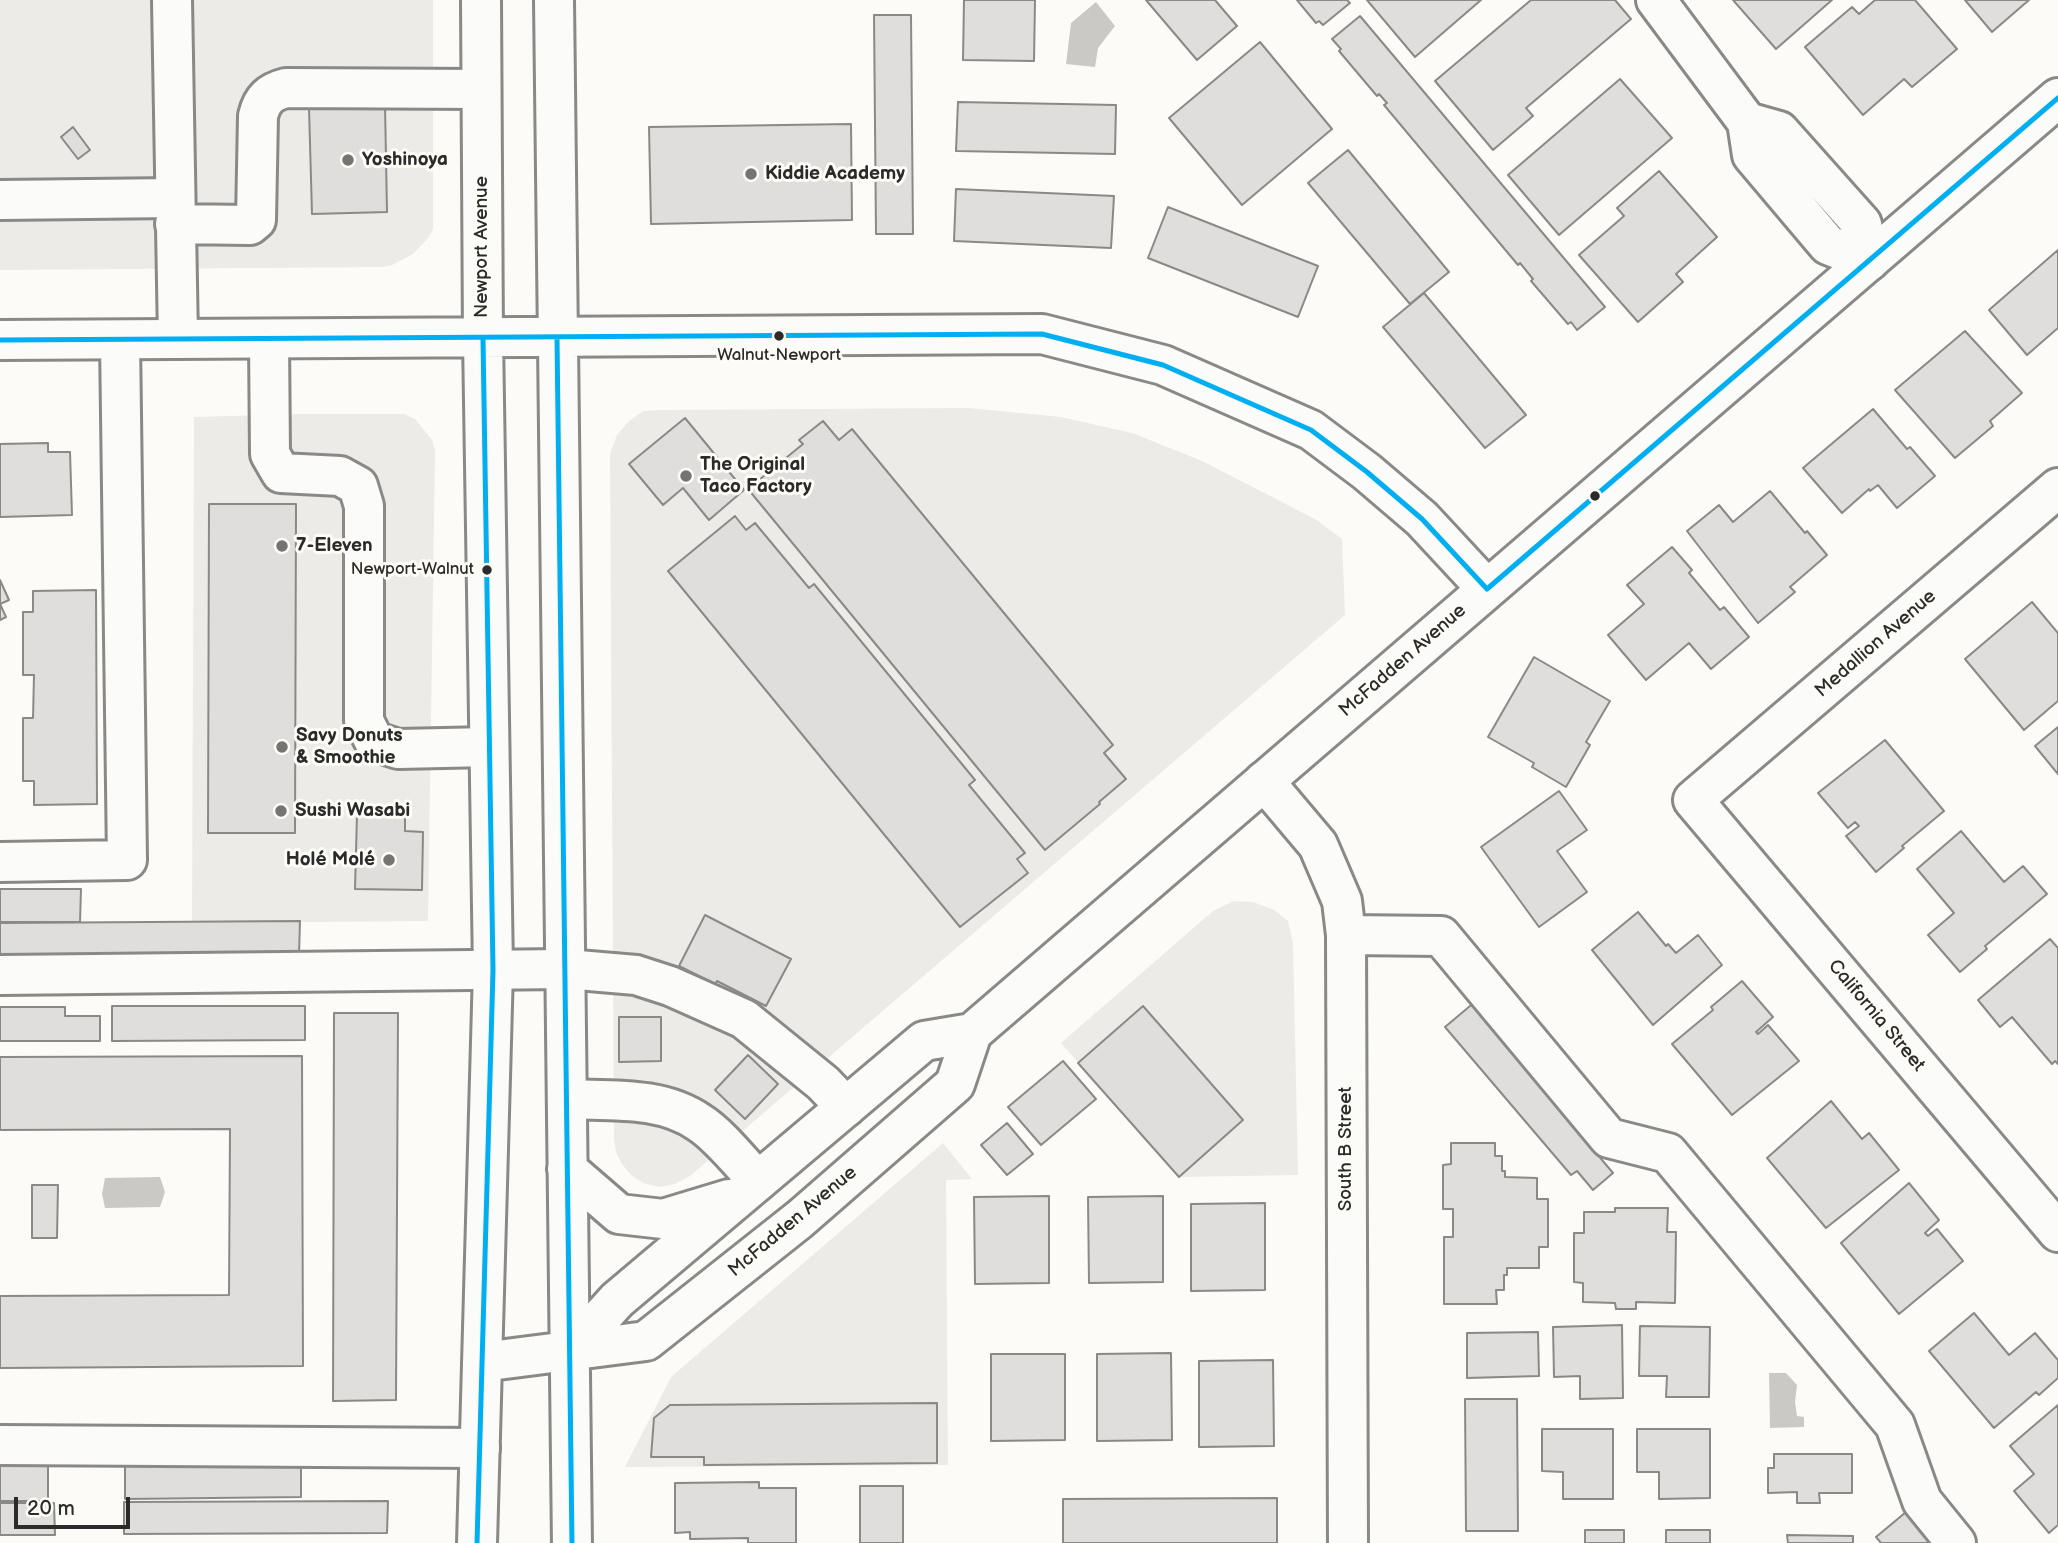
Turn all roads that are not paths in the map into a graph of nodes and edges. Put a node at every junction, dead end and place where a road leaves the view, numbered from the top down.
1 (172, 0) edge
2 (481, 0) edge
3 (554, 0) edge
4 (1656, 0) edge
5 (481, 89) junction
6 (2058, 98) edge
7 (0, 200) edge
8 (175, 211) junction
9 (1869, 261) junction
10 (483, 338) junction
11 (557, 338) junction
12 (178, 339) junction
13 (269, 339) junction
14 (0, 340) edge
15 (120, 340) junction
16 (2056, 492) edge
17 (1487, 589) junction
18 (489, 747) junction
19 (1264, 781) junction
20 (1693, 800) joint
21 (0, 862) edge
22 (1346, 935) junction
23 (566, 969) junction
24 (493, 970) junction
25 (0, 975) edge
26 (972, 1033) junction
27 (567, 1099) junction
28 (846, 1107) junction
29 (568, 1169) junction
30 (750, 1188) junction
31 (2058, 1232) edge
32 (569, 1353) junction
33 (482, 1362) junction
34 (0, 1445) edge
35 (480, 1448) junction
36 (477, 1543) edge
37 (572, 1543) edge
38 (1348, 1543) edge
39 (1956, 1543) edge

1 - 8 main road
2 - 5 main road, Newport Avenue
3 - 11 main road
4 - 9 main road
5 - 8 main road
5 - 10 main road, Newport Avenue
6 - 9 main road, McFadden Avenue
7 - 8 main road
8 - 12 main road
9 - 17 main road, McFadden Avenue
10 - 11 main road
10 - 13 main road
10 - 18 main road, Newport Avenue
11 - 17 main road
11 - 23 main road
12 - 13 main road
12 - 15 main road
13 - 18 main road
14 - 15 main road
15 - 21 main road
16 - 20 main road, Medallion Avenue
17 - 19 main road, McFadden Avenue
18 - 24 main road, Newport Avenue
19 - 22 main road, South B Street
19 - 26 main road, McFadden Avenue
20 - 31 main road, California Street
22 - 38 main road, South B Street
22 - 39 main road
23 - 24 main road
23 - 27 main road
23 - 28 main road
24 - 25 main road
24 - 33 main road, Newport Avenue
26 - 28 main road
26 - 32 main road, McFadden Avenue
27 - 29 main road
27 - 30 main road
28 - 30 main road
29 - 30 main road
29 - 32 main road
30 - 32 main road
32 - 33 main road, McFadden Avenue
32 - 37 main road
33 - 35 main road, Newport Avenue
34 - 35 main road
35 - 36 main road, Newport Avenue

